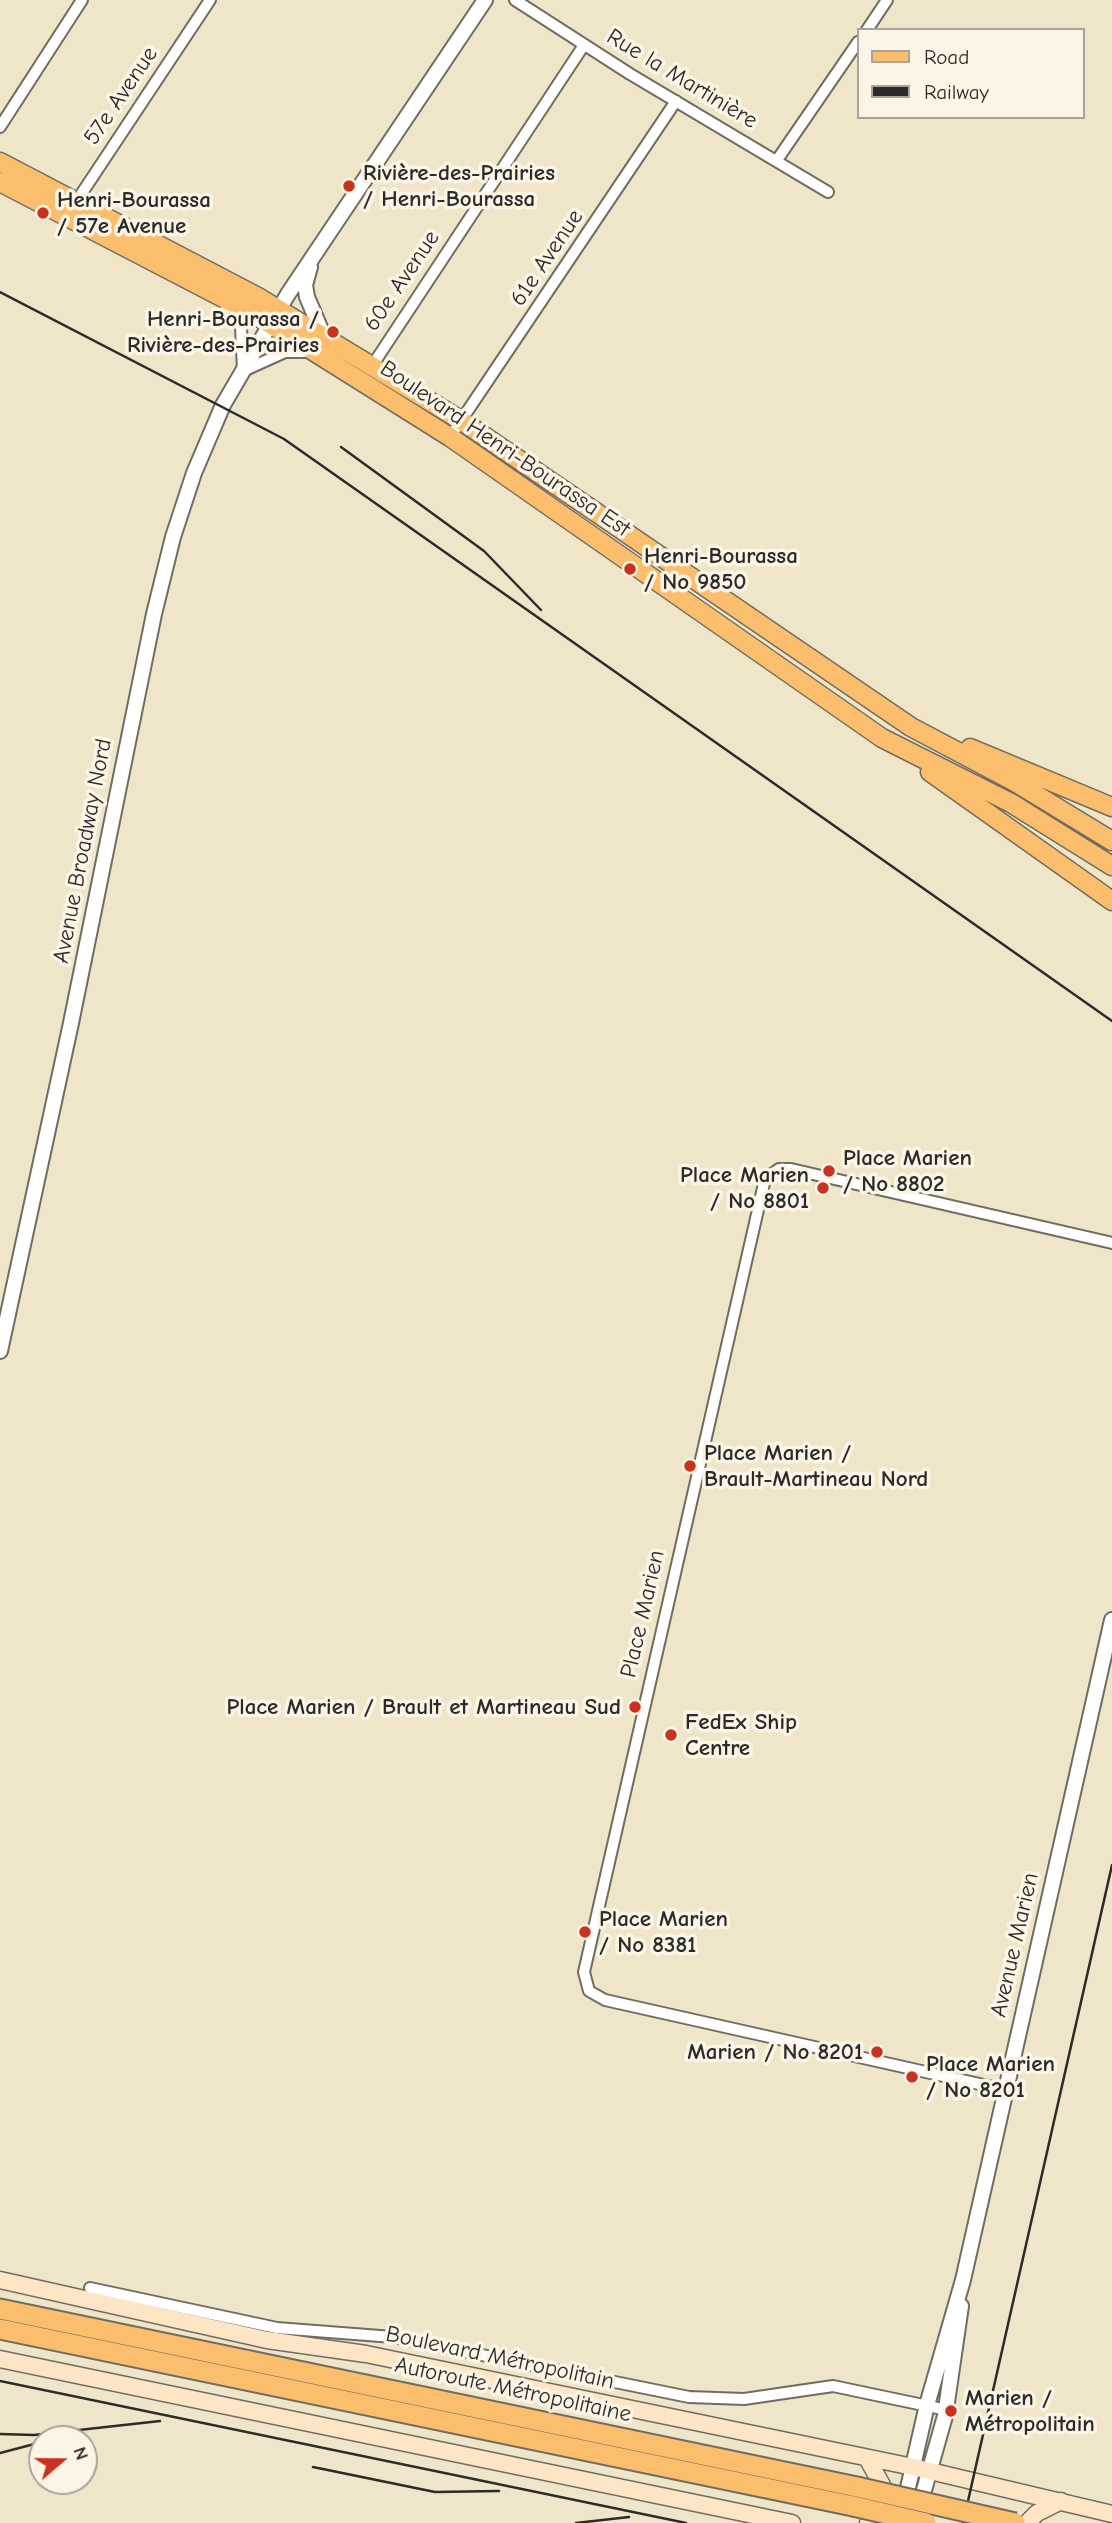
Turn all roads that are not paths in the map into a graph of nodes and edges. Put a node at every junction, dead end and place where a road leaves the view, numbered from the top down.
1 (82, 0) edge
2 (210, 0) edge
3 (485, 0) edge
4 (515, 0) edge
5 (887, 0) edge
6 (868, 28) edge
7 (584, 45) junction
8 (856, 45) edge
9 (676, 101) junction
10 (0, 127) edge
11 (777, 160) junction
12 (0, 162) edge
13 (0, 183) edge
14 (828, 192) dead end
15 (72, 209) junction
16 (312, 259) junction
17 (193, 281) junction
18 (274, 317) junction
19 (322, 347) junction
20 (372, 366) junction
21 (243, 371) junction
22 (462, 421) junction
23 (450, 437) junction
24 (911, 727) junction
25 (882, 738) junction
26 (1112, 807) edge
27 (1112, 841) edge
28 (1112, 866) edge
29 (1112, 901) edge
30 (1112, 1243) edge
31 (0, 1351) edge
32 (1112, 1620) edge
33 (1006, 2090) junction
34 (0, 2280) edge
35 (963, 2280) junction
36 (90, 2288) dead end
37 (0, 2309) edge
38 (0, 2330) edge
39 (0, 2359) edge
40 (927, 2405) junction
41 (947, 2410) junction
42 (867, 2458) junction
43 (913, 2466) junction
44 (929, 2470) junction
45 (855, 2497) junction
46 (1061, 2501) junction
47 (1112, 2514) edge
48 (792, 2523) edge
49 (868, 2523) edge
50 (899, 2523) edge
51 (915, 2523) edge
52 (926, 2523) edge
53 (1015, 2523) edge
54 (1027, 2523) edge

1 - 10 street
2 - 15 street, 57e Avenue
3 - 16 street, Avenue Broadway Nord
4 - 7 street, Rue la Martinière
5 - 6 street
7 - 9 street, Rue la Martinière
7 - 20 street, 60e Avenue
8 - 11 street
9 - 11 street, Rue la Martinière
9 - 22 street, 61e Avenue
11 - 14 street, Rue la Martinière
12 - 15 main road, Boulevard Henri-Bourassa Est
13 - 15 main road, Boulevard Henri-Bourassa Est
15 - 17 main road, Boulevard Henri-Bourassa Est
15 - 18 main road, Boulevard Henri-Bourassa Est
16 - 18 street, Avenue Broadway Nord
16 - 19 street
17 - 18 main road, Boulevard Henri-Bourassa Est
17 - 21 street
18 - 19 main road, Boulevard Henri-Bourassa Est
18 - 21 street, Avenue Broadway Nord
19 - 20 main road, Boulevard Henri-Bourassa Est
19 - 21 street
19 - 23 main road, Boulevard Henri-Bourassa Est
20 - 22 main road, Boulevard Henri-Bourassa Est
21 - 31 street, Avenue Broadway Nord
22 - 23 street, 61e Avenue
22 - 24 main road, Boulevard Henri-Bourassa Est
23 - 25 main road, Boulevard Henri-Bourassa Est
24 - 26 main road
24 - 27 main road, Boulevard Henri-Bourassa Est
25 - 28 main road, Boulevard Henri-Bourassa Est
25 - 29 main road
30 - 33 street, Place Marien
32 - 33 street, Avenue Marien
33 - 35 street, Avenue Marien
34 - 42 main road, Boulevard Métropolitain
35 - 40 street, Avenue Marien
35 - 41 street, Avenue Marien
36 - 40 street, Boulevard Métropolitain
37 - 45 highway, Autoroute Métropolitaine
38 - 45 highway, Autoroute Métropolitaine
39 - 48 main road
40 - 41 street, Boulevard Métropolitain
40 - 43 street, Avenue Marien
41 - 44 street, Avenue Marien
42 - 43 main road, Boulevard Métropolitain
42 - 49 main road
43 - 44 main road, Boulevard Métropolitain
43 - 50 street, Avenue Marien
44 - 46 main road, Boulevard Métropolitain
44 - 51 street, Avenue Marien
45 - 52 highway, Autoroute Métropolitaine, bridge
45 - 53 highway, Autoroute Métropolitaine, bridge
46 - 47 main road, Boulevard Métropolitain
46 - 54 main road

